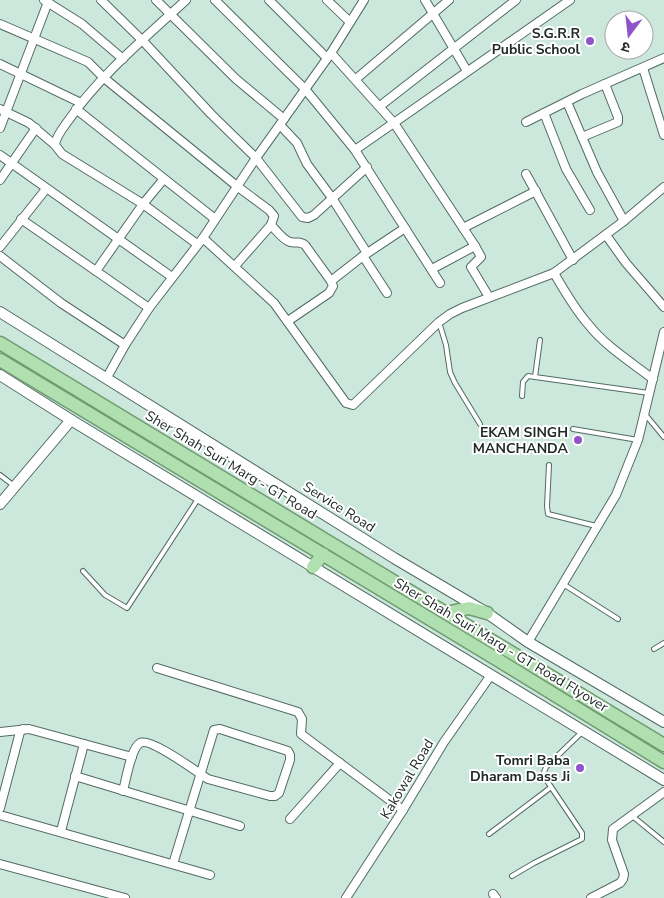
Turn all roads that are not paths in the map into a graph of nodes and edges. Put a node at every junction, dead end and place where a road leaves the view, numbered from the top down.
1 (101, 0) edge
2 (156, 0) edge
3 (186, 0) edge
4 (215, 0) edge
5 (268, 0) edge
6 (327, 0) edge
7 (364, 0) edge
8 (425, 0) edge
9 (449, 0) edge
10 (516, 0) edge
11 (570, 0) edge
12 (46, 1) edge
13 (434, 14) junction
14 (170, 15) junction
15 (350, 22) junction
16 (0, 24) edge
17 (34, 38) junction
18 (142, 41) junction
19 (453, 48) junction
20 (329, 56) junction
21 (664, 58) edge
22 (122, 59) junction
23 (0, 64) edge
24 (643, 68) junction
25 (467, 71) junction
26 (20, 75) junction
27 (104, 78) junction
28 (356, 79) junction
29 (605, 84) junction
30 (305, 89) junction
31 (567, 102) junction
32 (664, 102) edge
33 (656, 105) junction
34 (78, 106) junction
35 (380, 106) junction
36 (3, 110) edge
37 (544, 113) junction
38 (282, 122) junction
39 (526, 122) dead end
40 (394, 123) junction
41 (0, 128) edge
42 (36, 128) junction
43 (664, 135) edge
44 (582, 137) junction
45 (55, 144) junction
46 (354, 150) junction
47 (0, 155) edge
48 (256, 158) junction
49 (13, 163) junction
50 (367, 167) junction
51 (526, 174) dead end
52 (0, 180) edge
53 (163, 180) junction
54 (238, 186) junction
55 (664, 186) edge
56 (46, 189) junction
57 (536, 191) junction
58 (332, 198) junction
59 (143, 204) junction
60 (590, 210) dead end
61 (21, 219) junction
62 (215, 219) junction
63 (624, 221) junction
64 (271, 225) junction
65 (405, 228) junction
66 (464, 228) junction
67 (606, 235) junction
68 (119, 241) junction
69 (200, 241) junction
70 (475, 246) junction
71 (0, 247) edge
72 (365, 254) junction
73 (0, 256) edge
74 (573, 260) junction
75 (235, 266) junction
76 (432, 269) junction
77 (96, 271) junction
78 (554, 273) junction
79 (172, 277) junction
80 (332, 281) junction
81 (440, 283) dead end
82 (387, 293) dead end
83 (489, 297) junction
84 (664, 307) edge
85 (149, 308) junction
86 (0, 312) edge
87 (288, 321) junction
88 (439, 322) junction
89 (664, 332) edge
90 (540, 340) dead end
91 (0, 343) edge
92 (125, 345) junction
93 (0, 360) edge
94 (0, 375) edge
95 (535, 376) junction
96 (106, 379) junction
97 (653, 379) junction
98 (649, 393) junction
99 (522, 396) dead end
100 (644, 413) junction
101 (70, 420) junction
102 (480, 424) dead end
103 (573, 430) dead end
104 (664, 437) edge
105 (638, 440) junction
106 (550, 465) dead end
107 (0, 474) edge
108 (15, 487) junction
109 (199, 497) junction
110 (0, 504) edge
111 (599, 526) junction
112 (322, 554) junction
113 (314, 567) junction
114 (83, 571) dead end
115 (563, 584) junction
116 (446, 613) junction
117 (488, 613) junction
118 (618, 619) dead end
119 (528, 642) junction
120 (664, 643) edge
121 (654, 649) dead end
122 (157, 668) dead end
123 (491, 675) junction
124 (664, 722) edge
125 (23, 729) junction
126 (584, 730) junction
127 (0, 732) edge
128 (84, 744) junction
129 (664, 745) edge
130 (132, 757) junction
131 (663, 761) edge
132 (340, 764) junction
133 (200, 774) junction
134 (75, 776) junction
135 (664, 780) edge
136 (550, 788) junction
137 (123, 790) junction
138 (664, 792) edge
139 (0, 808) edge
140 (189, 810) junction
141 (403, 810) junction
142 (0, 815) edge
143 (631, 816) junction
144 (290, 819) dead end
145 (240, 826) dead end
146 (61, 831) junction
147 (489, 834) dead end
148 (664, 842) edge
149 (173, 864) junction
150 (0, 865) edge
151 (210, 876) dead end
152 (512, 876) dead end
153 (125, 898) edge
154 (346, 898) edge
155 (592, 898) edge

1 - 18 street
2 - 14 street
3 - 14 street
4 - 30 street
5 - 20 street
6 - 15 street
7 - 15 street
8 - 13 street
9 - 13 street
10 - 19 street
11 - 25 street
12 - 17 street
12 - 22 street
13 - 19 street
13 - 28 street
14 - 18 street
14 - 38 street
15 - 20 street
16 - 17 street
17 - 26 street
17 - 27 street
18 - 22 street
18 - 48 street
19 - 25 street
19 - 35 street
20 - 28 street
20 - 30 street
21 - 24 street
22 - 27 street
23 - 26 street
24 - 29 street
24 - 33 street
25 - 40 street
26 - 34 street
26 - 36 street
27 - 34 street
27 - 54 street
28 - 35 street
29 - 31 street
29 - 44 street
30 - 38 street
30 - 46 street
31 - 37 street
31 - 44 street
32 - 33 street
33 - 43 street
34 - 45 street
34 - 53 street
35 - 40 street
36 - 41 street
36 - 42 street
37 - 39 street
37 - 60 street
38 - 48 street
38 - 58 street
40 - 46 street
40 - 66 street
42 - 45 street
42 - 49 street
44 - 63 street
45 - 59 street
46 - 50 street
47 - 49 street
48 - 54 street
48 - 58 street
49 - 52 street
49 - 56 street
50 - 58 street
50 - 65 street
51 - 57 street
53 - 59 street
53 - 62 street
54 - 62 street
54 - 64 street
55 - 63 street
56 - 61 street
56 - 68 street
57 - 66 street
57 - 74 street
58 - 72 street
59 - 68 street
59 - 69 street
61 - 71 street
61 - 77 street
62 - 69 street
63 - 67 street
64 - 75 street
64 - 80 street
65 - 72 street
65 - 76 street
66 - 70 street
67 - 74 street
67 - 84 street
68 - 77 street
68 - 79 street
69 - 75 street
69 - 79 street
70 - 76 street
70 - 83 street
72 - 80 street
72 - 82 street
73 - 92 street
74 - 78 street
75 - 87 street
76 - 81 street
77 - 85 street
78 - 83 street
78 - 97 street
79 - 85 street
80 - 87 street
83 - 88 street
85 - 92 street
86 - 96 street, Service Road
87 - 88 street
88 - 102 lane
89 - 97 street
90 - 95 lane
91 - 116 highway, Sher Shah Suri Marg - GT Road
92 - 96 street
93 - 112 highway, Sher Shah Suri Marg - GT Road
94 - 101 street
95 - 98 lane
95 - 99 lane
96 - 117 street, Service Road
97 - 98 street
98 - 100 street
100 - 104 lane
100 - 105 street
101 - 108 street
101 - 109 street
103 - 105 lane
105 - 111 street
106 - 111 lane
107 - 108 lane
108 - 110 street
109 - 113 street
109 - 114 lane
111 - 115 street
112 - 113 highway
112 - 131 highway, Sher Shah Suri Marg - GT Road Flyover
113 - 123 street
115 - 118 lane
115 - 119 street
116 - 117 highway
116 - 129 highway, Sher Shah Suri Marg - GT Road Flyover
117 - 119 street, Service Road
119 - 124 street, Service Road
120 - 121 lane
122 - 132 street
123 - 126 street
123 - 141 street, Kakowal Road
125 - 127 street
125 - 128 street
125 - 139 street
126 - 135 street
126 - 136 lane
128 - 130 street
128 - 134 street
130 - 133 street
130 - 137 street
132 - 141 street
132 - 144 street
133 - 133 street
133 - 140 street
134 - 137 street
134 - 146 street
136 - 147 lane
136 - 152 lane
137 - 140 street
138 - 143 street
140 - 145 street
140 - 149 street
141 - 154 street, Kakowal Road
142 - 146 street
143 - 148 lane
143 - 155 street
146 - 149 street
149 - 151 street
150 - 153 street

